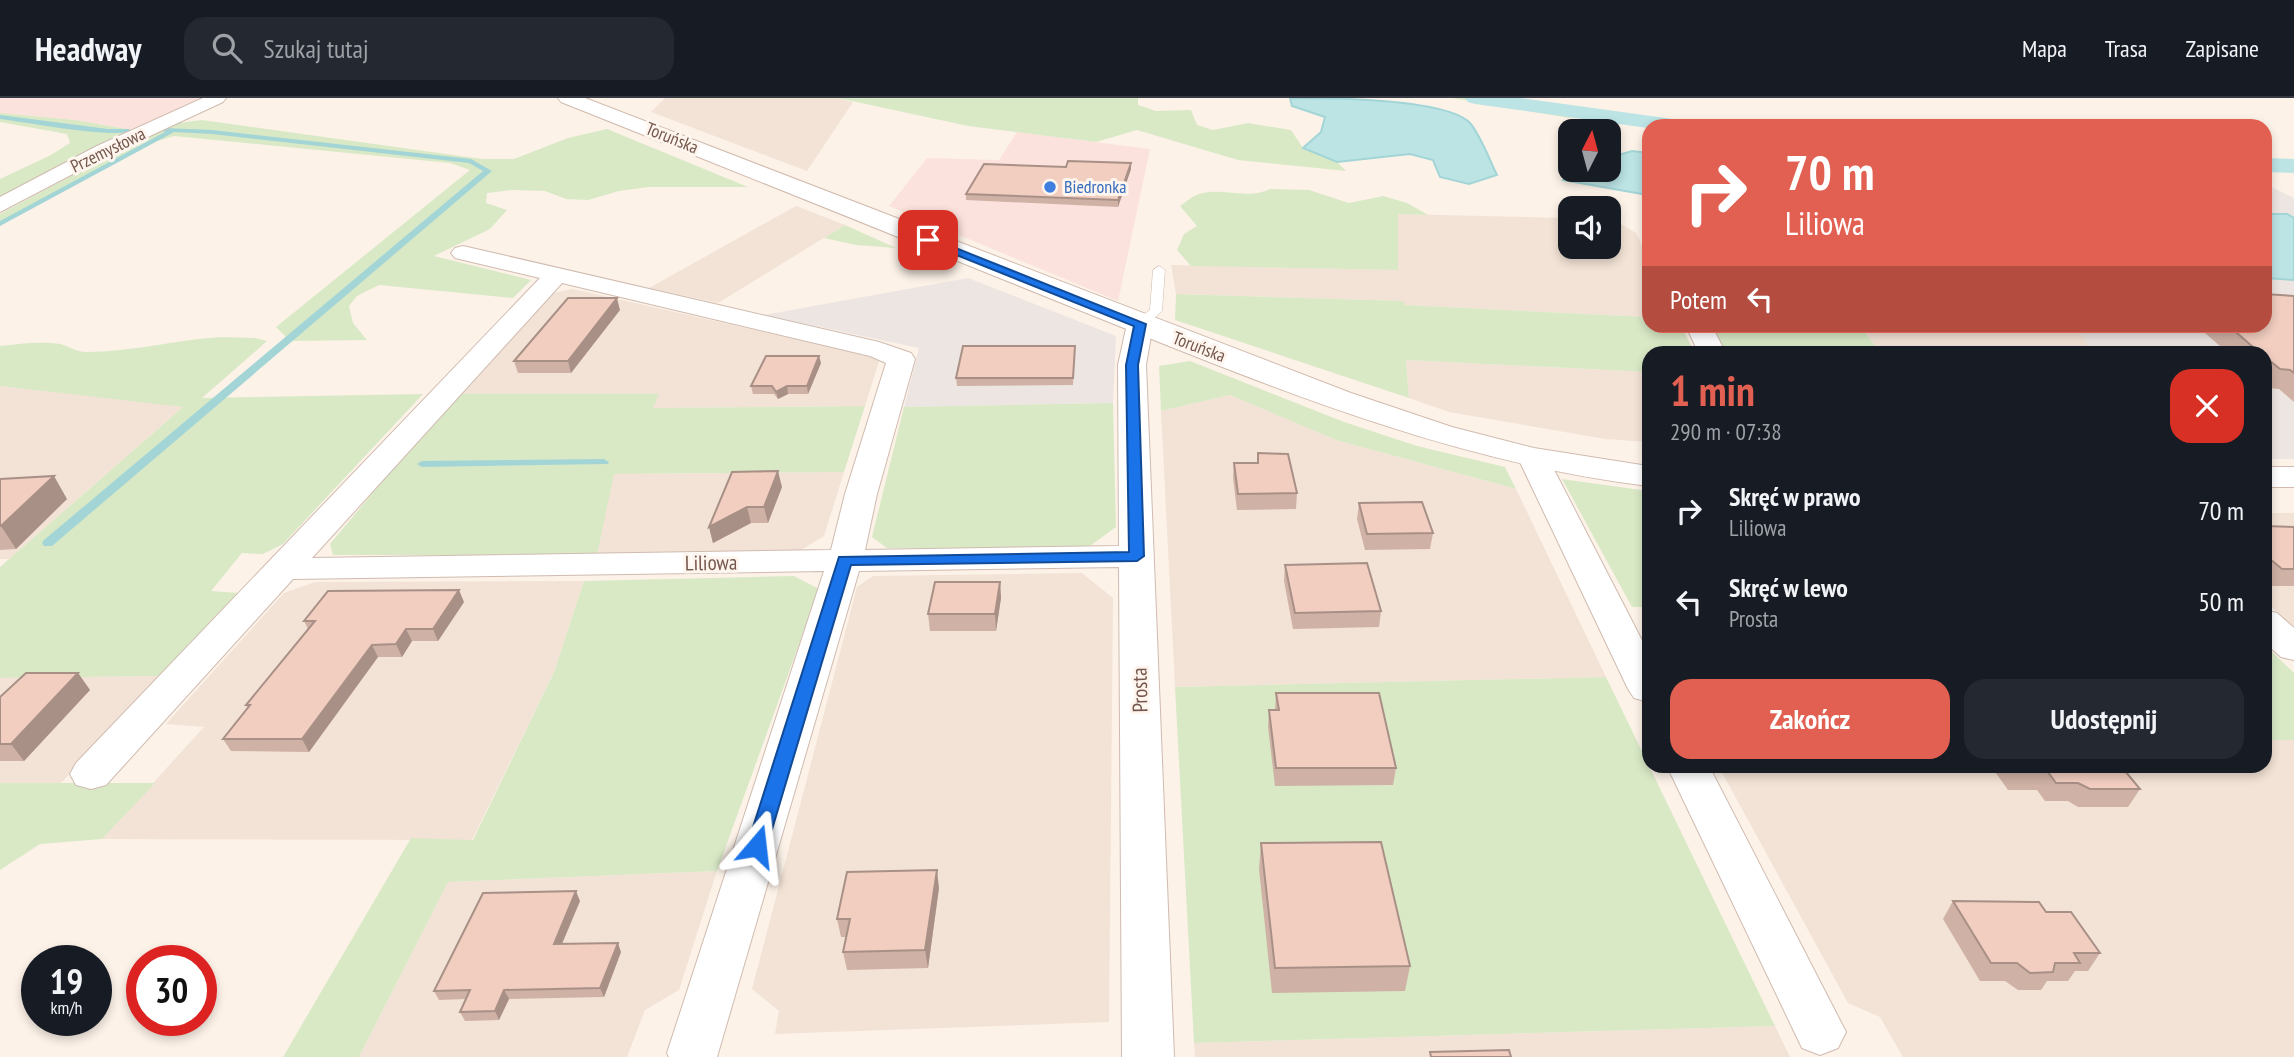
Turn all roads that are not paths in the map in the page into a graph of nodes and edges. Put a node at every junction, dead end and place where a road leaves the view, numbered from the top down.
1 (217, 98) edge
2 (568, 98) edge
3 (0, 206) edge
4 (463, 253) dead end
5 (1159, 270) dead end
6 (556, 275) junction
7 (1140, 324) junction
8 (1533, 458) junction
9 (1642, 475) edge
10 (2272, 477) edge
11 (2294, 477) edge
12 (1137, 556) junction
13 (845, 561) junction
14 (285, 569) junction
15 (2272, 628) edge
16 (2294, 648) edge
17 (1642, 677) edge
18 (1692, 773) edge
19 (91, 774) dead end
20 (1821, 1032) dead end
21 (693, 1053) dead end
22 (1148, 1057) edge

1 - 3 street, Przemysłowa
2 - 7 main road, Toruńska
4 - 6 street
5 - 7 lane
6 - 13 street
6 - 14 street
7 - 8 main road, Toruńska
7 - 12 street, Prosta
8 - 9 main road, Toruńska
8 - 17 street
10 - 11 main road
12 - 13 street, Liliowa
12 - 22 street, Prosta
13 - 14 street, Liliowa
13 - 21 street
14 - 19 street
15 - 16 street
18 - 20 street

